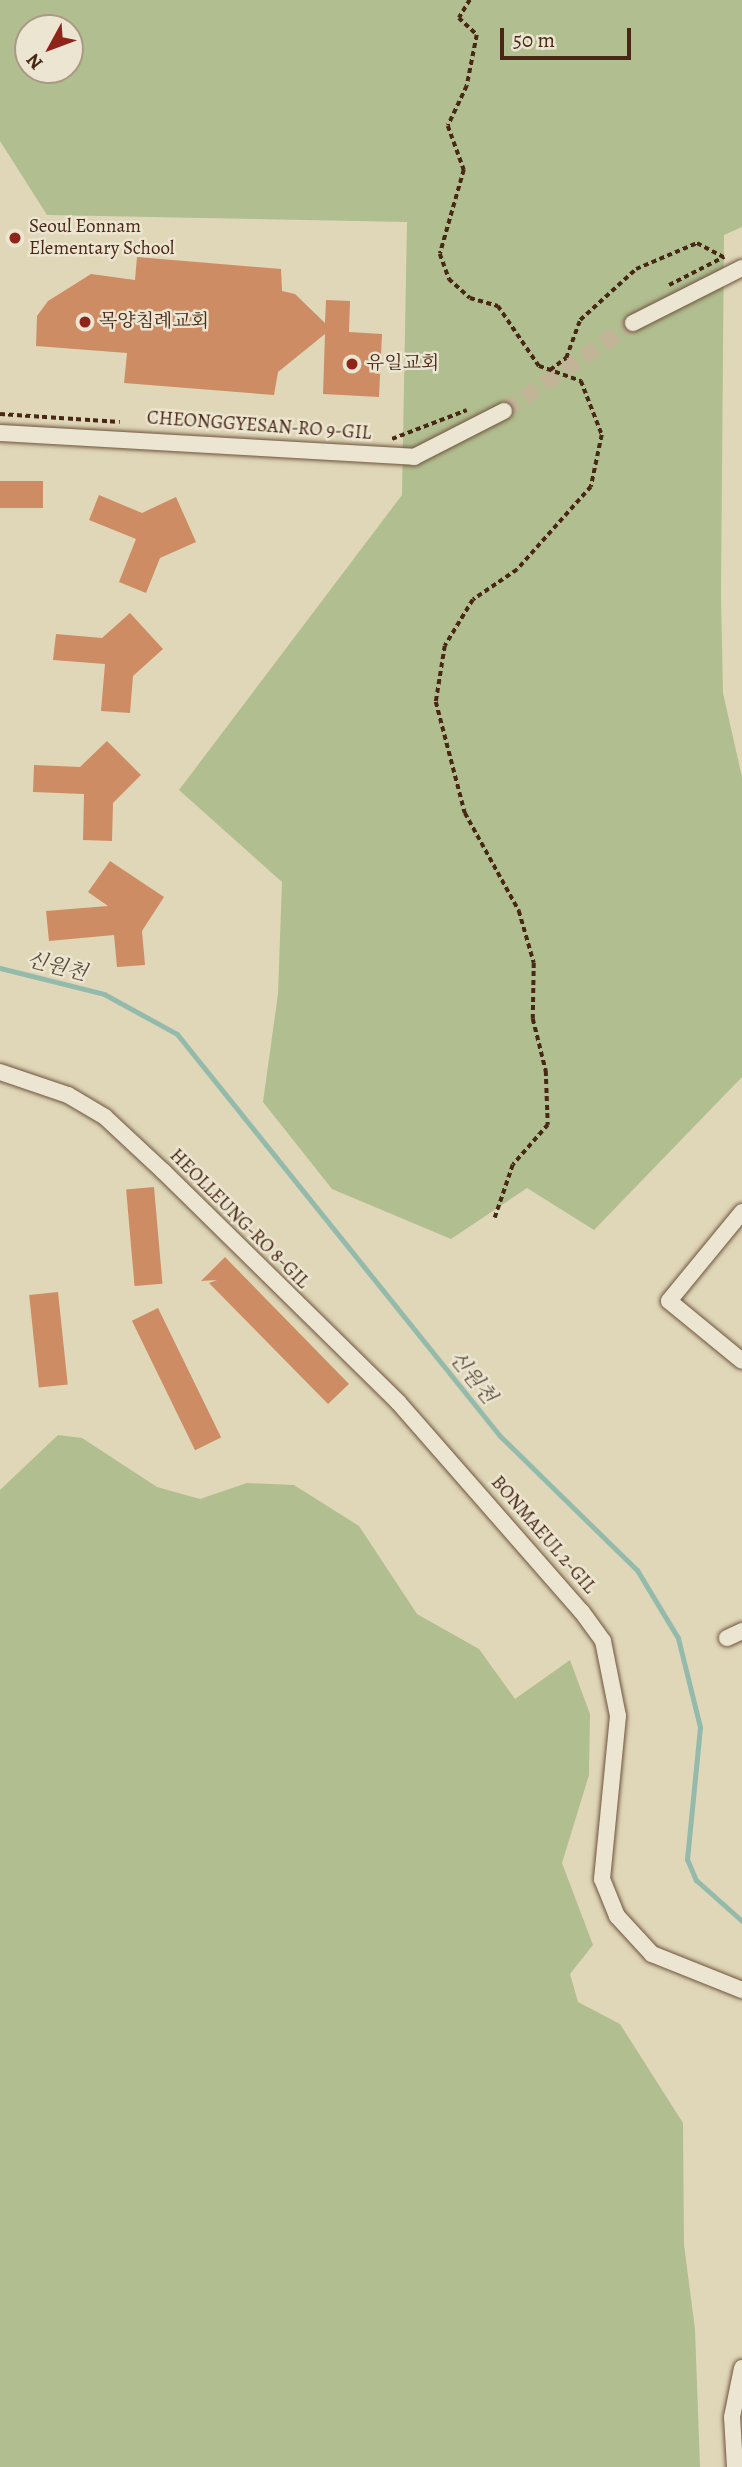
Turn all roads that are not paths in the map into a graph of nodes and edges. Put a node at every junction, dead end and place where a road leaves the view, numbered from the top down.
1 (742, 268) edge
2 (633, 323) tunnel mouth
3 (504, 411) tunnel mouth
4 (0, 433) edge
5 (0, 1072) edge
6 (742, 1212) edge
7 (742, 1361) edge
8 (424, 1432) joint
9 (742, 1990) edge
10 (742, 2368) edge
11 (735, 2467) edge

1 - 2 street
3 - 4 street, CHEONGGYESAN-RO 9-GIL
5 - 8 street, HEOLLEUNG-RO 8-GIL
6 - 7 street
8 - 9 street, BONMAEUL 2-GIL
10 - 11 street

